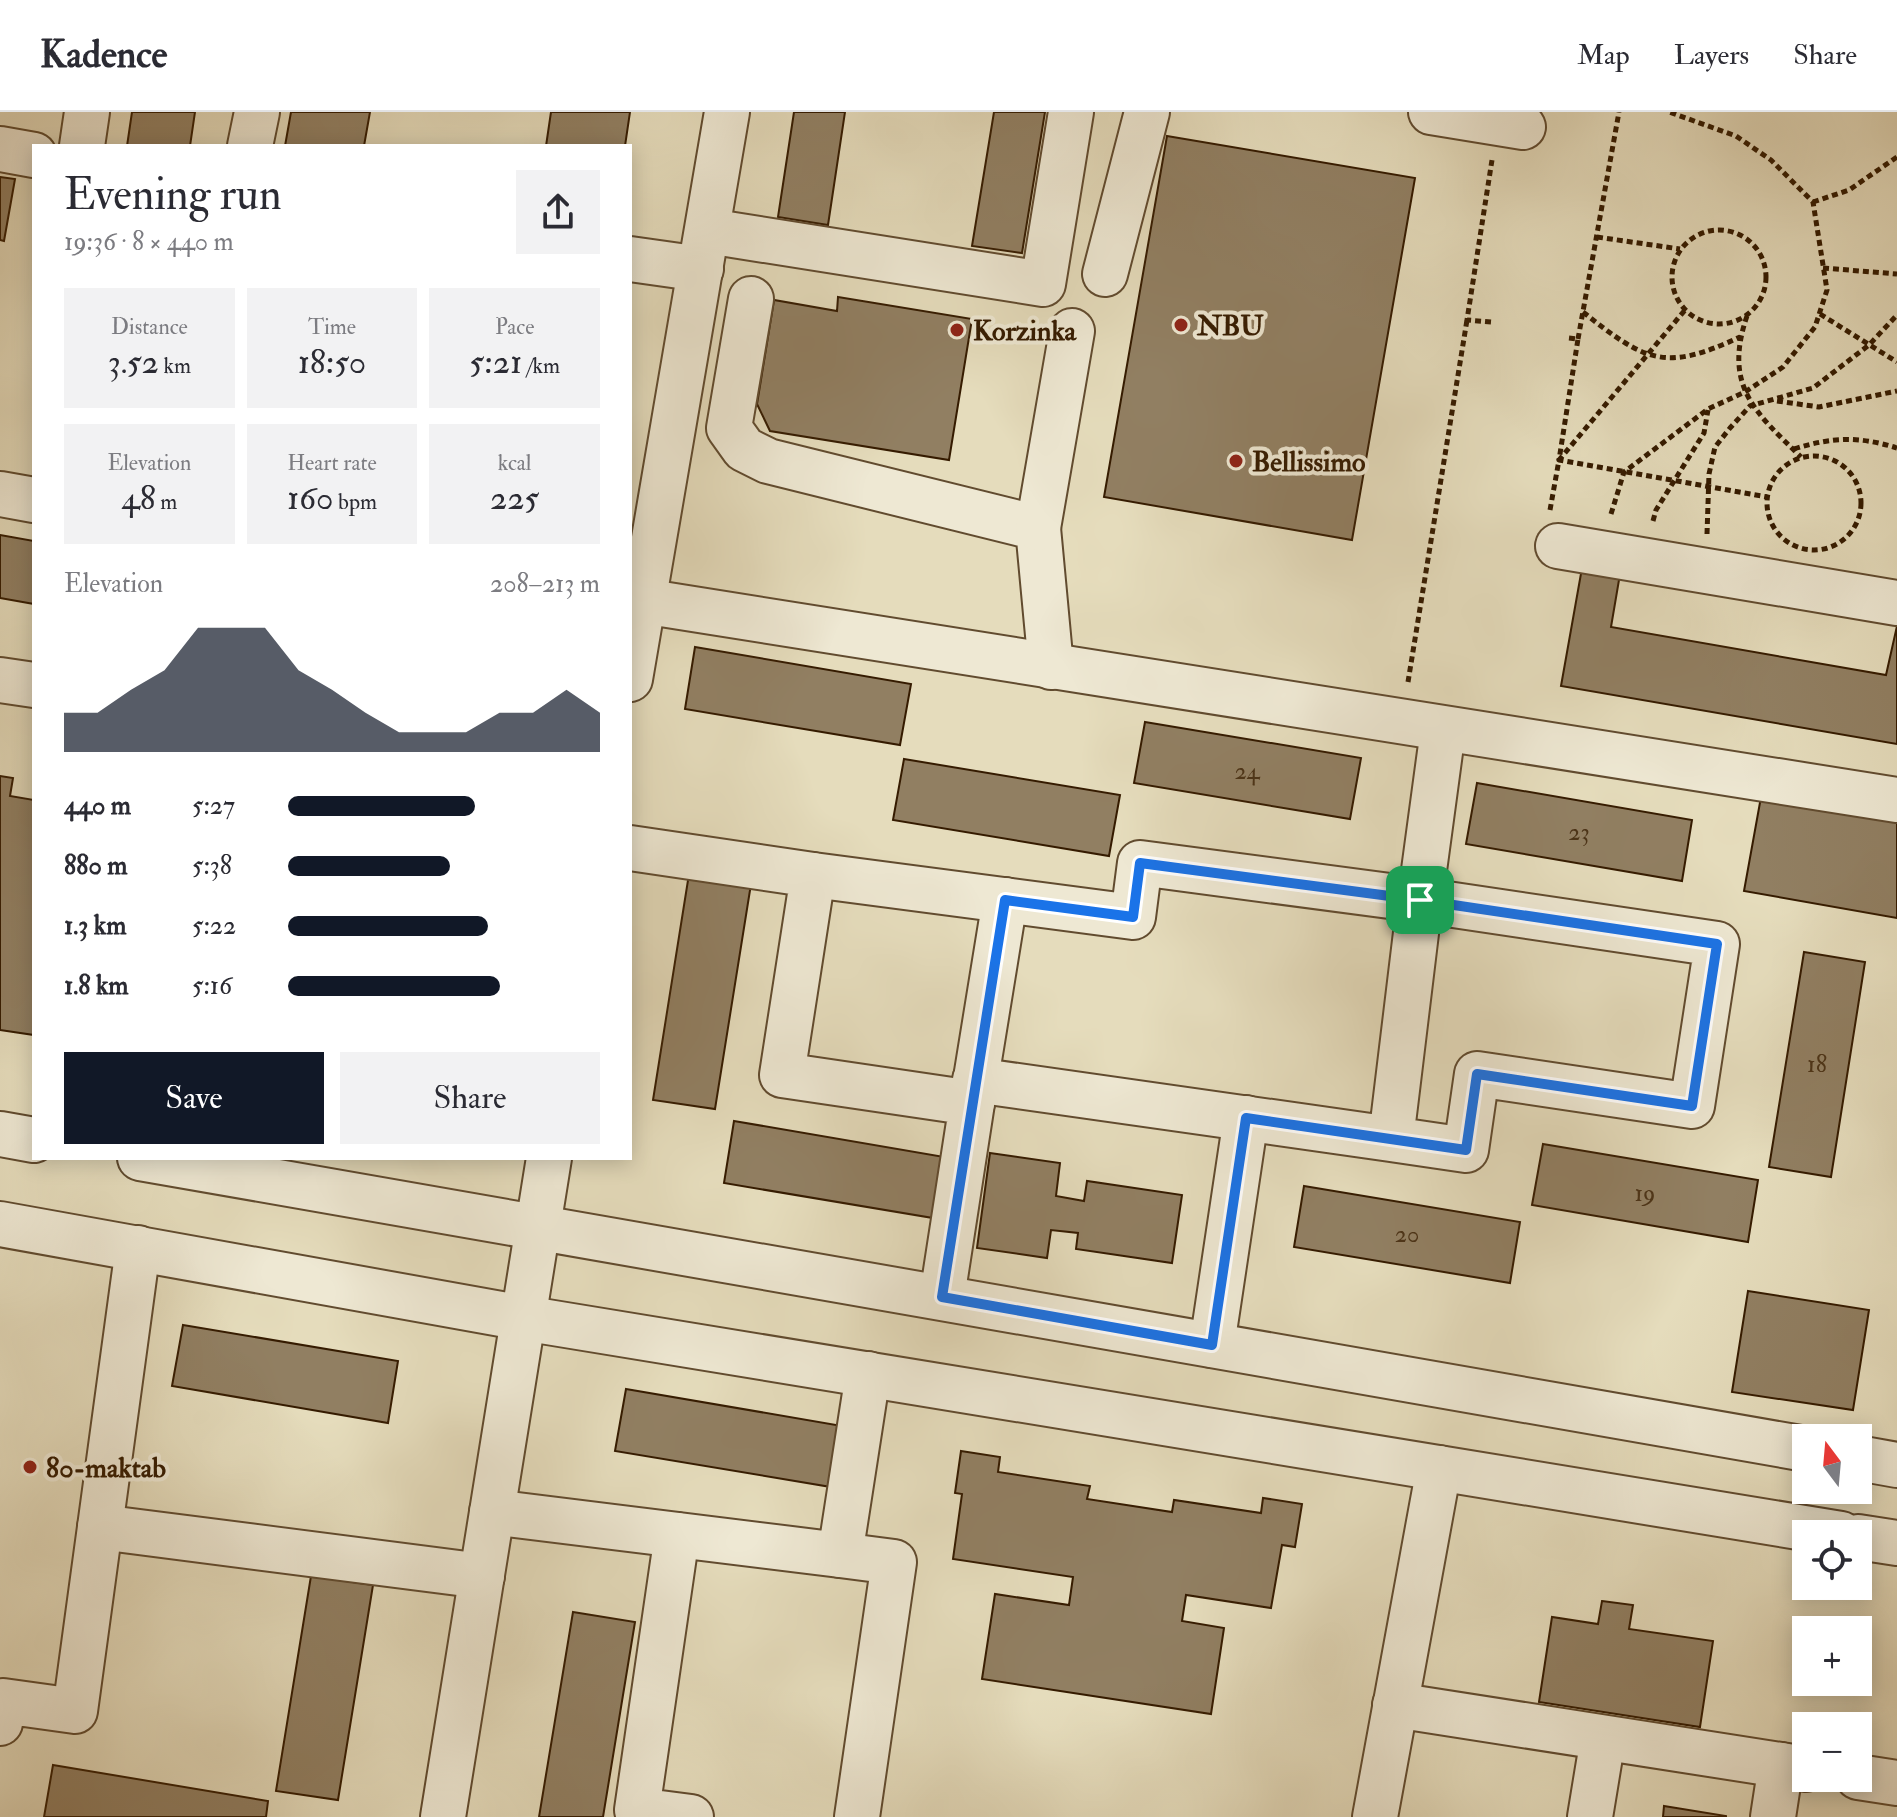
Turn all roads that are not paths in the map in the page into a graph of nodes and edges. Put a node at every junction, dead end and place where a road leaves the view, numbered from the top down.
1 (87, 112) edge
2 (257, 112) edge
3 (727, 112) edge
4 (1071, 112) edge
5 (1147, 112) edge
6 (1431, 112) edge
7 (1510, 125) road end
8 (82, 144) edge
9 (250, 144) edge
10 (0, 149) edge
11 (32, 155) edge
12 (705, 250) junction
13 (632, 259) edge
14 (1105, 274) dead end
15 (751, 299) dead end
16 (1072, 331) dead end
17 (1038, 528) junction
18 (1579, 550) road end
19 (636, 600) edge
20 (1897, 603) edge
21 (632, 653) edge
22 (1051, 667) junction
23 (0, 680) edge
24 (32, 685) edge
25 (1422, 727) junction
26 (1897, 800) edge
27 (632, 848) edge
28 (813, 875) junction
29 (1005, 900) junction
30 (1420, 900) junction
31 (974, 1091) junction
32 (1246, 1118) junction
33 (0, 1134) edge
34 (1391, 1139) junction
35 (32, 1140) edge
36 (152, 1160) edge
37 (549, 1160) edge
38 (0, 1224) edge
39 (538, 1226) junction
40 (138, 1248) junction
41 (942, 1297) junction
42 (523, 1318) junction
43 (1212, 1345) junction
44 (868, 1374) junction
45 (1792, 1447) edge
46 (1872, 1461) edge
47 (1897, 1465) edge
48 (1439, 1468) junction
49 (492, 1512) junction
50 (1792, 1526) edge
51 (100, 1527) junction
52 (677, 1535) junction
53 (1872, 1539) edge
54 (1897, 1543) edge
55 (840, 1555) junction
56 (482, 1576) junction
57 (1395, 1705) junction
58 (0, 1723) edge
59 (1603, 1738) junction
60 (1792, 1767) edge
61 (1792, 1770) edge
62 (1872, 1779) edge
63 (1897, 1783) edge
64 (443, 1817) edge
65 (691, 1817) edge
66 (857, 1817) edge
67 (1375, 1817) edge
68 (1590, 1817) edge
69 (1773, 1817) edge

1 - 8 street
2 - 9 street
3 - 12 street
4 - 12 street
5 - 14 street
6 - 7 street
10 - 11 street
12 - 13 street
12 - 19 street
15 - 17 street
16 - 17 street
17 - 22 street
18 - 20 street
19 - 21 street
19 - 22 street
22 - 25 street
23 - 24 street
25 - 26 street
25 - 30 street
27 - 28 street
28 - 29 street
28 - 31 street
29 - 30 street
29 - 31 street
30 - 34 street
30 - 34 street
31 - 32 street
31 - 41 street
32 - 34 street
32 - 43 street
33 - 35 street
36 - 39 street
37 - 39 street
38 - 40 street
39 - 41 street
39 - 42 street
40 - 42 street
40 - 51 street
41 - 43 street
42 - 44 street
42 - 49 street
43 - 45 street
44 - 48 street
44 - 55 street
46 - 47 street
48 - 50 street
48 - 57 street
49 - 52 street
49 - 56 street
51 - 56 street
51 - 58 street
52 - 55 street
52 - 65 street
53 - 54 street
55 - 66 street
56 - 64 street
57 - 59 street
57 - 67 street
59 - 60 street
59 - 68 street
61 - 69 street
62 - 63 street

